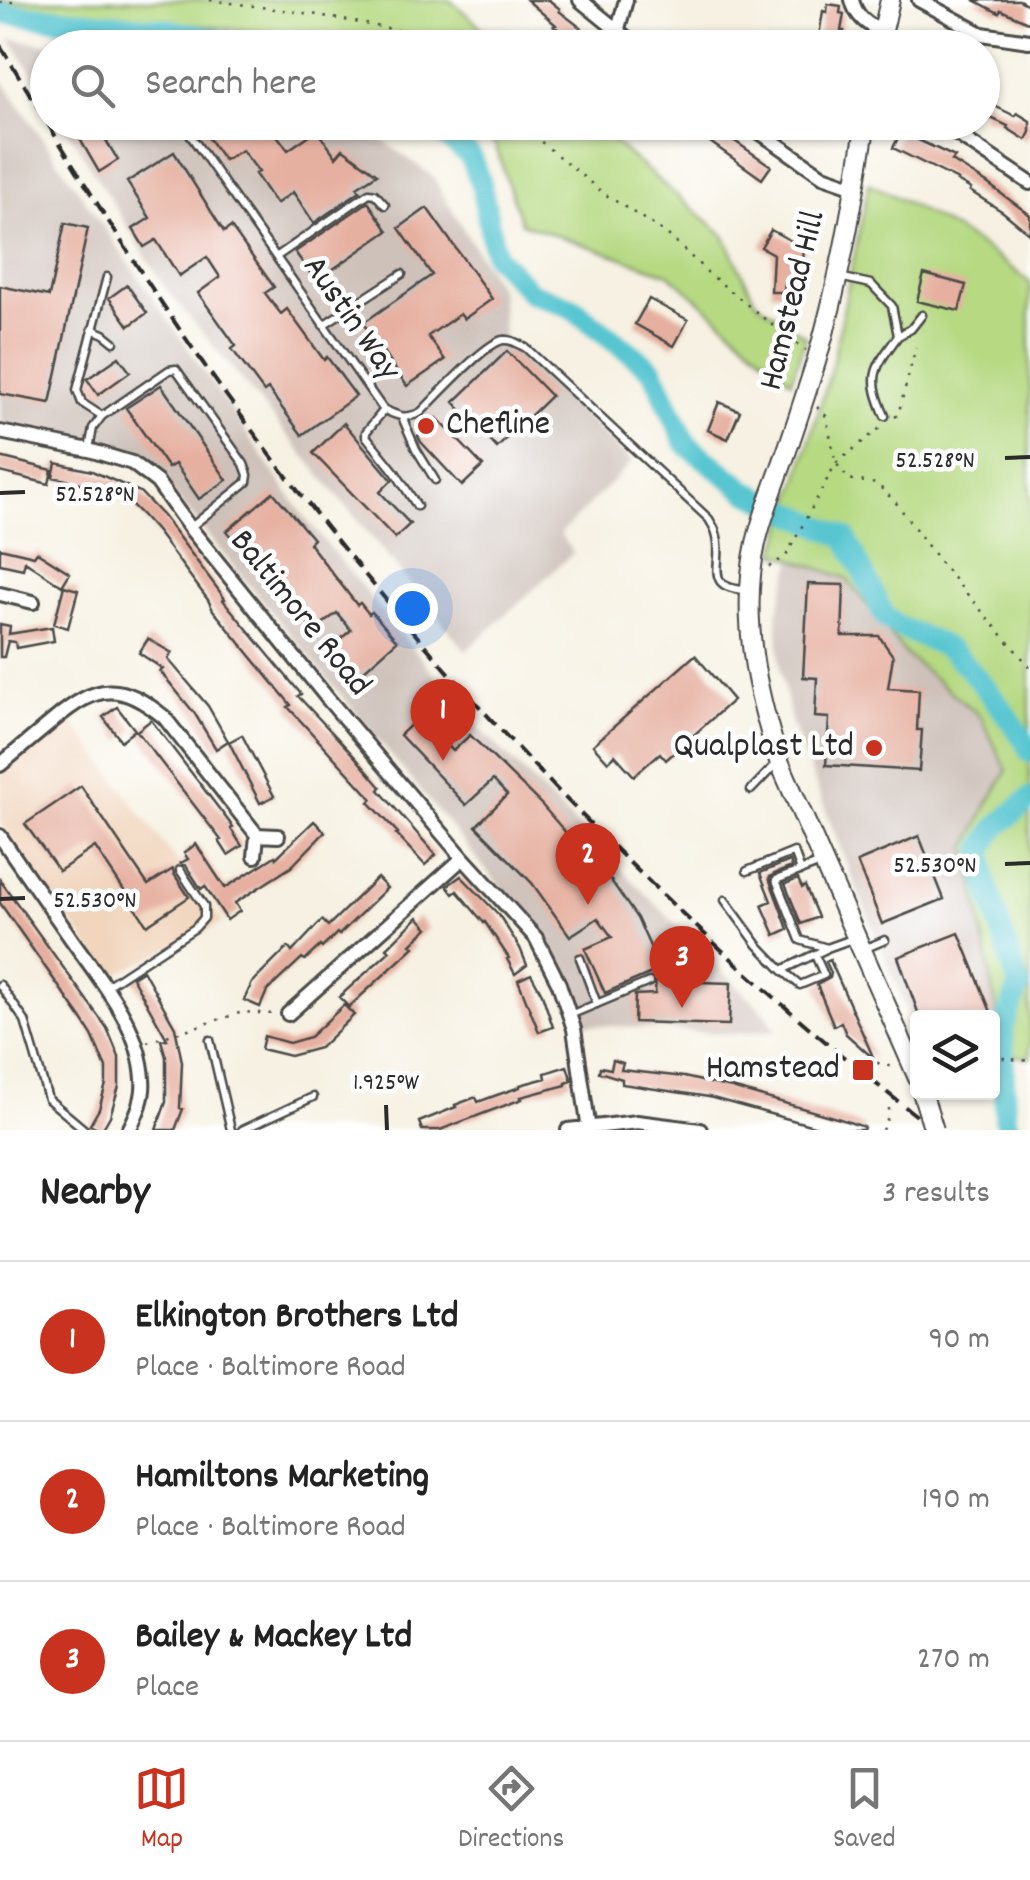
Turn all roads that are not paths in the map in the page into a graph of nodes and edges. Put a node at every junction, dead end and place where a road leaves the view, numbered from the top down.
1 (580, 0) edge
2 (626, 0) edge
3 (852, 0) edge
4 (890, 0) edge
5 (918, 0) edge
6 (615, 30) edge
7 (618, 30) edge
8 (872, 30) edge
9 (882, 30) edge
10 (974, 30) edge
11 (1000, 37) edge
12 (1028, 41) edge
13 (194, 140) edge
14 (771, 140) edge
15 (863, 140) edge
16 (965, 140) edge
17 (1030, 184) edge
18 (855, 186) junction
19 (385, 205) dead end
20 (276, 257) junction
21 (402, 274) dead end
22 (838, 276) junction
23 (106, 277) dead end
24 (922, 315) dead end
25 (323, 324) junction
26 (92, 329) junction
27 (898, 336) junction
28 (114, 342) dead end
29 (384, 410) junction
30 (102, 416) junction
31 (885, 416) dead end
32 (402, 418) junction
33 (0, 432) edge
34 (89, 450) junction
35 (436, 480) dead end
36 (418, 506) dead end
37 (190, 528) junction
38 (751, 584) junction
39 (0, 594) edge
40 (33, 602) dead end
41 (779, 761) junction
42 (0, 765) edge
43 (751, 790) dead end
44 (257, 835) junction
45 (0, 836) edge
46 (278, 836) dead end
47 (256, 856) dead end
48 (464, 858) junction
49 (824, 862) junction
50 (180, 870) dead end
51 (801, 870) junction
52 (747, 871) dead end
53 (725, 900) dead end
54 (885, 940) dead end
55 (860, 943) junction
56 (827, 948) junction
57 (815, 954) junction
58 (580, 958) dead end
59 (782, 970) junction
60 (649, 982) dead end
61 (0, 985) edge
62 (105, 987) junction
63 (597, 1004) junction
64 (288, 1014) road end
65 (569, 1016) junction
66 (210, 1040) dead end
67 (910, 1060) edge
68 (312, 1097) dead end
69 (925, 1100) edge
70 (589, 1128) edge
71 (85, 1130) edge
72 (130, 1130) edge
73 (231, 1130) edge
74 (242, 1130) edge
75 (568, 1130) edge
76 (700, 1130) edge
77 (934, 1130) edge

1 - 6 street
2 - 7 street
3 - 8 street
4 - 9 main road
5 - 10 street
11 - 12 street
13 - 20 lane, Austin Way
14 - 18 street
15 - 18 main road, Hamstead Hill
16 - 17 street
18 - 22 main road, Hamstead Hill
19 - 20 lane
20 - 25 lane, Austin Way
21 - 25 lane
22 - 27 lane
22 - 38 main road, Hamstead Hill
23 - 26 lane
24 - 27 lane
25 - 29 lane, Austin Way
26 - 28 lane
26 - 30 lane
27 - 31 lane
29 - 32 lane, Austin Way
29 - 36 lane
30 - 34 lane
30 - 37 lane
32 - 35 lane
32 - 38 lane, Austin Way
33 - 34 street, Baltimore Road
34 - 37 street, Baltimore Road
37 - 48 street, Baltimore Road
38 - 41 main road, Hamstead Hill
39 - 40 street
41 - 43 lane
41 - 49 main road, Hamstead Hill
42 - 44 street
44 - 46 street
44 - 47 street
45 - 62 street
48 - 64 street
48 - 65 street, Baltimore Road
49 - 51 lane
49 - 55 main road, Hamstead Hill
50 - 62 lane
51 - 52 lane
51 - 56 lane
53 - 59 lane
54 - 55 lane
55 - 56 lane
55 - 67 main road, Hamstead Hill
56 - 57 lane
57 - 59 lane
57 - 59 lane
58 - 63 lane
60 - 63 lane
61 - 71 lane
62 - 72 street
63 - 65 lane
65 - 70 street, Baltimore Road
66 - 73 lane
68 - 74 lane
69 - 77 main road, bridge
70 - 75 street
70 - 76 street

